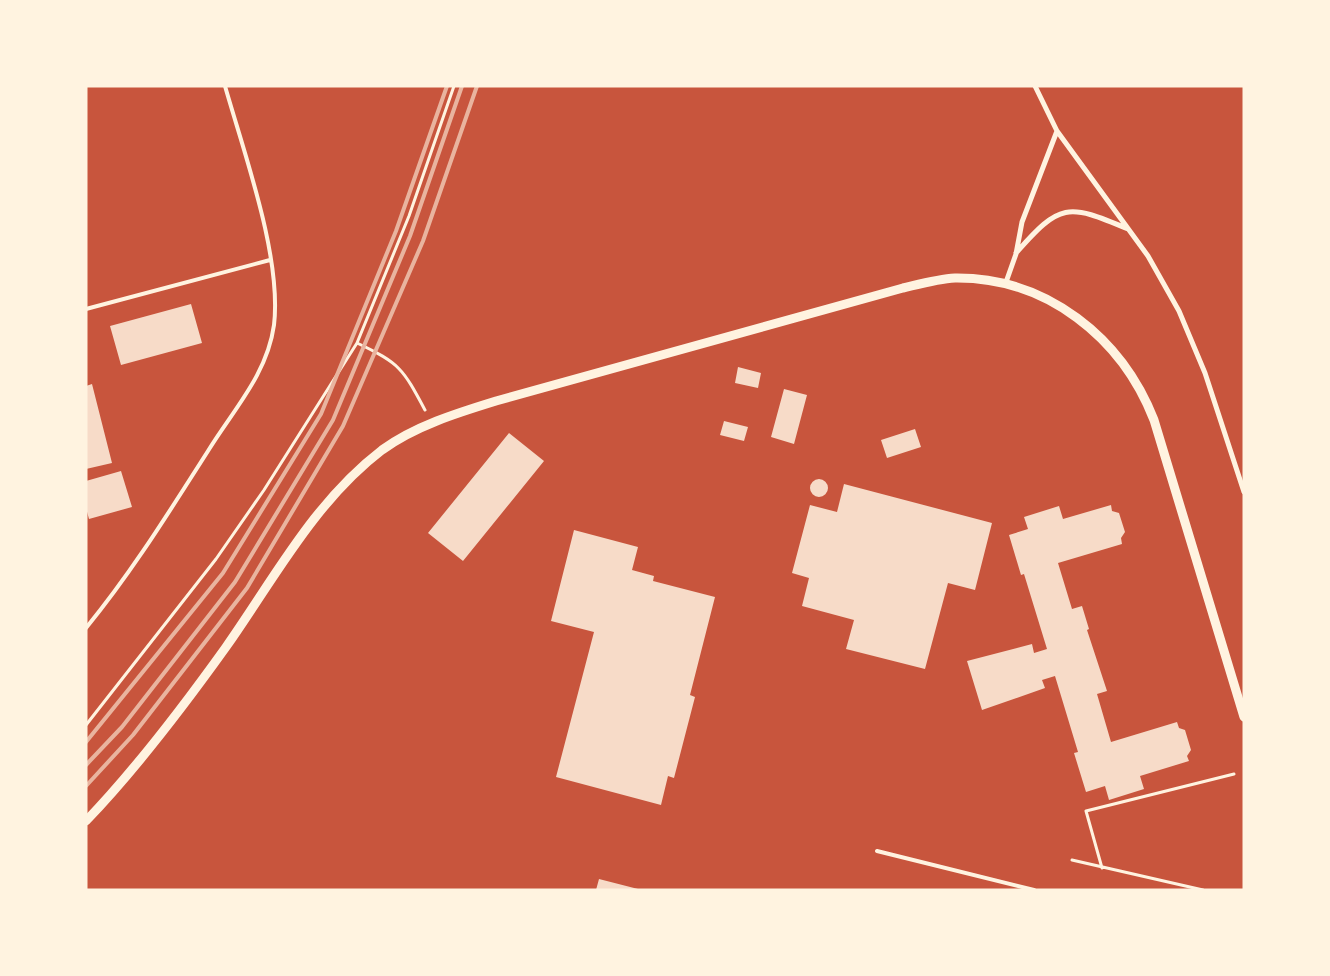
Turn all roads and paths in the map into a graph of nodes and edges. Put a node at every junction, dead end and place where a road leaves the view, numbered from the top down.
1 (224, 86) edge
2 (454, 86) edge
3 (1035, 86) edge
4 (1057, 130) junction
5 (1128, 229) junction
6 (1016, 254) junction
7 (270, 260) junction
8 (1005, 285) junction
9 (86, 310) edge
10 (357, 343) junction
11 (433, 424) junction
12 (1244, 492) edge
13 (86, 628) edge
14 (1244, 717) edge
15 (86, 725) edge
16 (1234, 774) dead end
17 (86, 821) edge
18 (877, 851) dead end
19 (1072, 860) dead end
20 (1102, 868) junction
21 (1034, 890) edge
22 (1203, 890) edge

1 - 7 lane
2 - 10 path
3 - 4 street
4 - 5 street
4 - 6 street
5 - 6 street
5 - 12 street
6 - 8 street
7 - 9 lane
7 - 13 lane
8 - 11 street
8 - 14 street
10 - 11 path
10 - 15 path
11 - 17 street
16 - 20 path
18 - 21 lane
19 - 20 path
20 - 22 path

